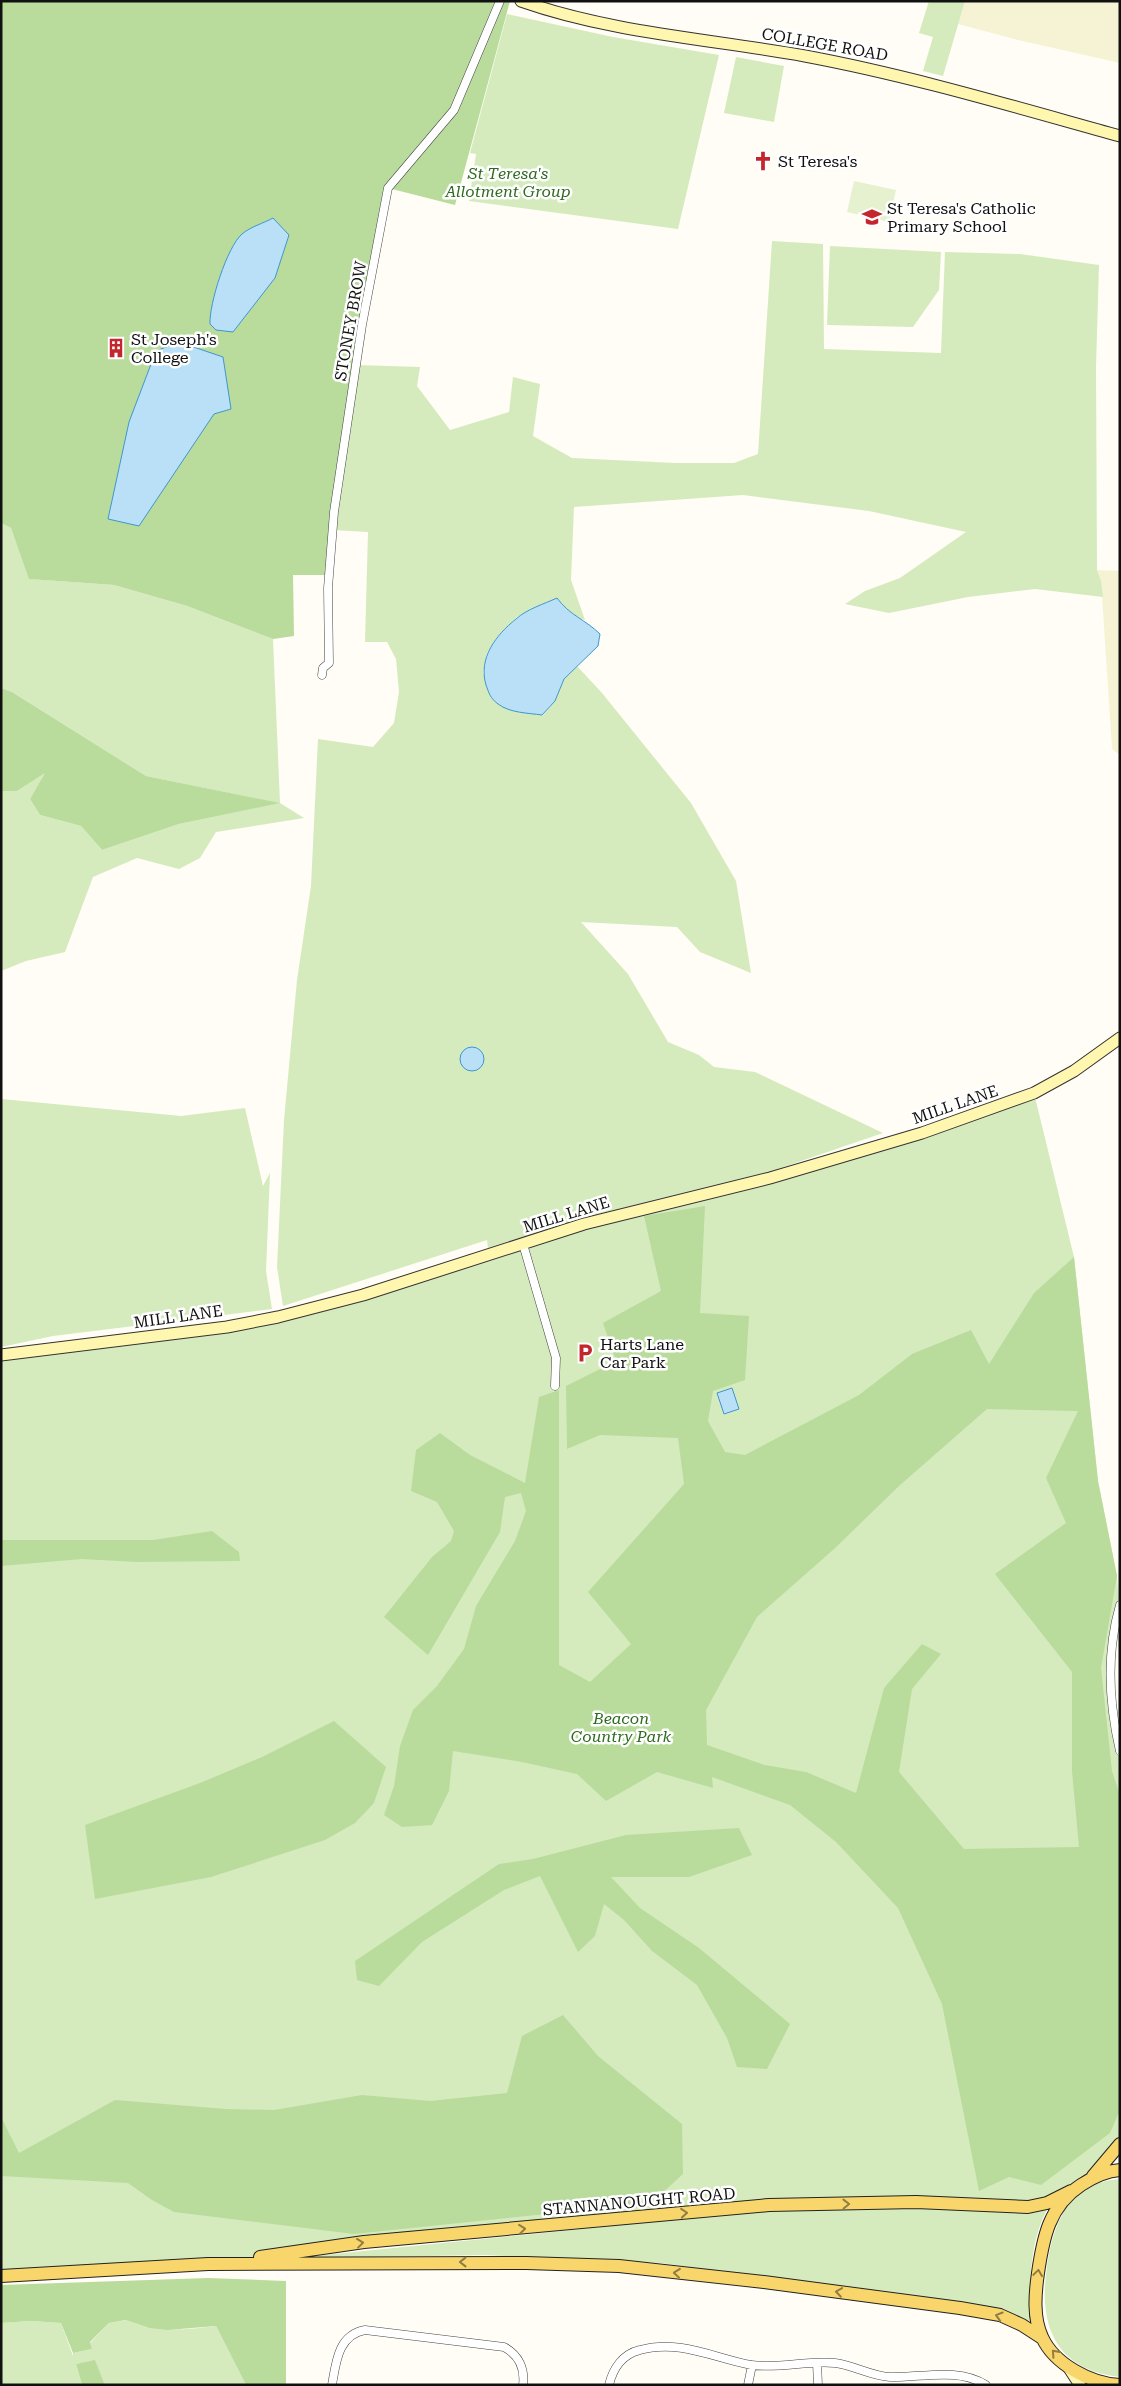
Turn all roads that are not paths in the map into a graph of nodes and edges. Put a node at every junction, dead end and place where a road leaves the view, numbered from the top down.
1 (500, 1) edge
2 (520, 1) edge
3 (1120, 136) edge
4 (322, 675) dead end
5 (1120, 1038) edge
6 (523, 1244) junction
7 (1, 1355) edge
8 (555, 1386) dead end
9 (1120, 1605) edge
10 (1118, 1617) edge
11 (1120, 1751) edge
12 (1120, 2144) edge
13 (1120, 2170) edge
14 (1091, 2178) junction
15 (1071, 2191) junction
16 (208, 2264) junction
17 (1, 2276) edge
18 (1042, 2338) junction
19 (817, 2363) junction
20 (752, 2365) junction
21 (1069, 2368) junction
22 (906, 2381) edge
23 (332, 2385) edge
24 (523, 2385) edge
25 (609, 2385) edge
26 (748, 2385) edge
27 (818, 2385) edge
28 (986, 2385) edge
29 (1080, 2385) edge
30 (1120, 2385) edge

1 - 4 street, STONEY BROW
2 - 3 street, COLLEGE ROAD
5 - 6 street, MILL LANE
6 - 7 street, MILL LANE
6 - 8 street
9 - 10 street
10 - 11 street
12 - 14 main road
13 - 14 main road
14 - 15 main road
16 -> 15 main road, STANNANOUGHT ROAD
18 -> 15 main road
16 - 17 main road, STANNANOUGHT ROAD
18 -> 16 main road, STANNANOUGHT ROAD
21 -> 18 main road
19 - 20 street
19 - 22 street
19 - 27 street
20 - 25 street
20 - 26 street
21 - 29 street
21 - 30 main road
22 - 28 street
23 - 24 street

